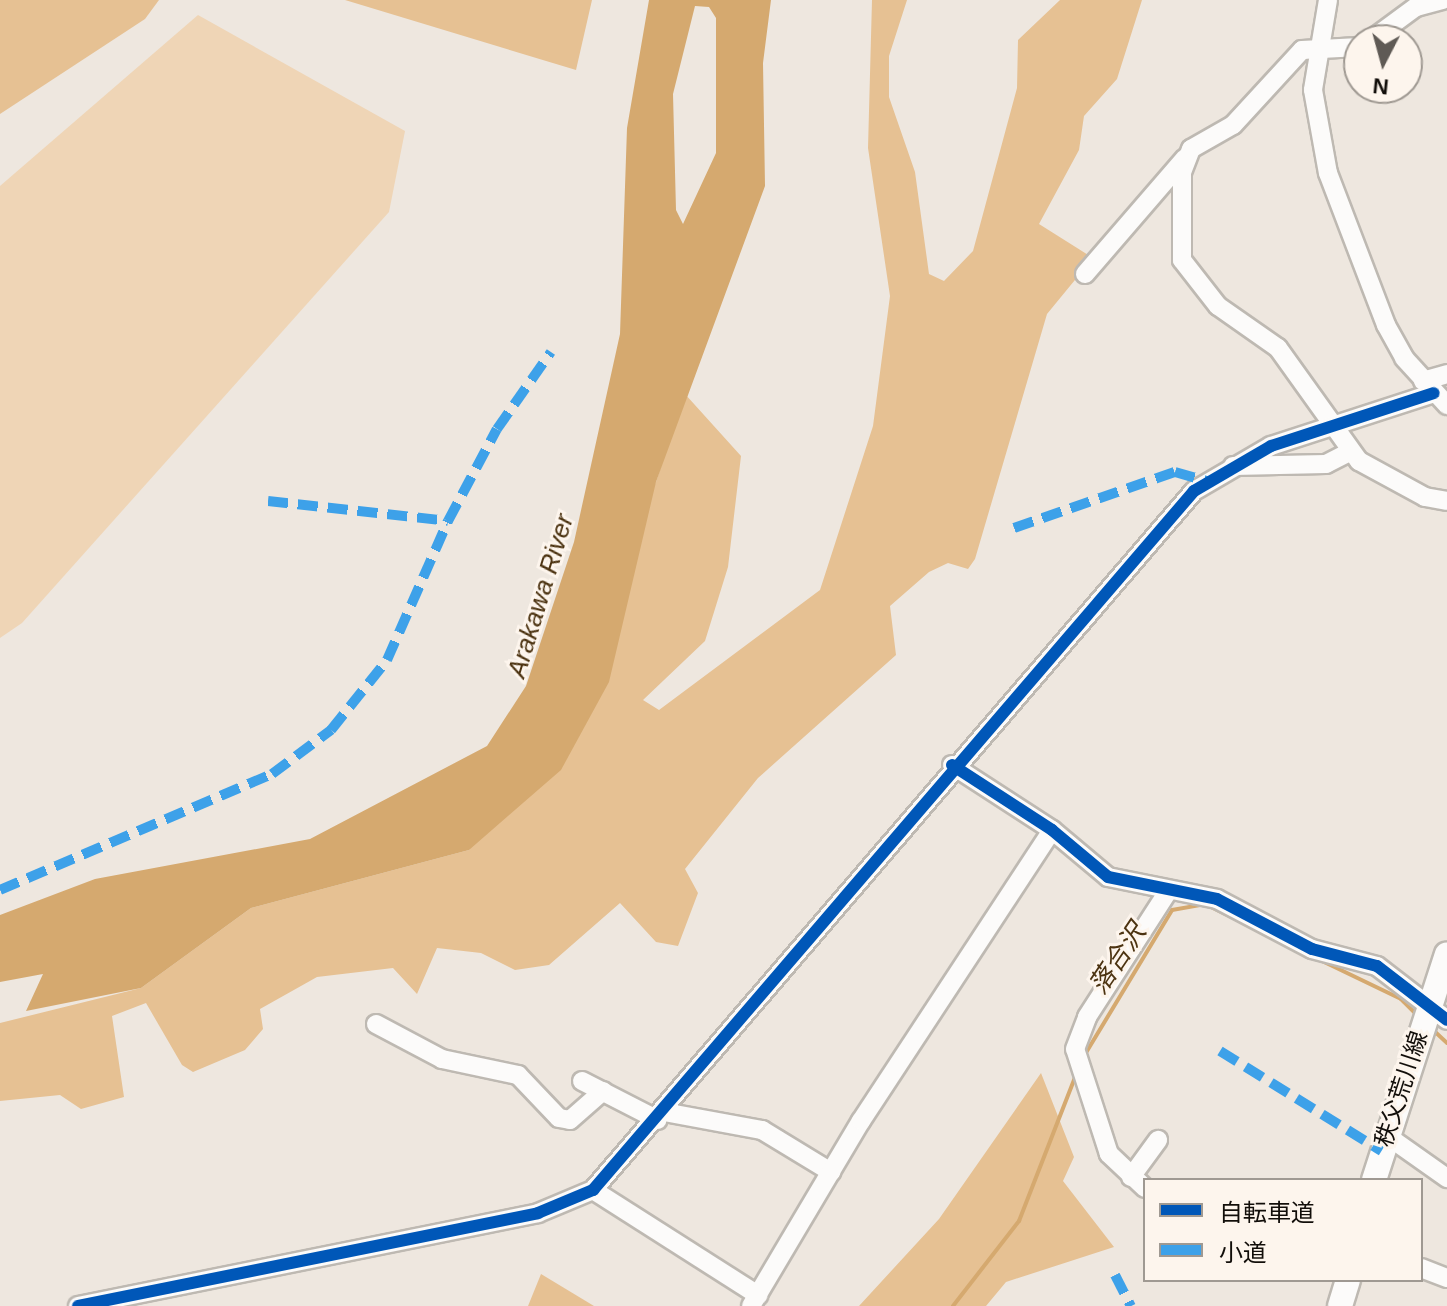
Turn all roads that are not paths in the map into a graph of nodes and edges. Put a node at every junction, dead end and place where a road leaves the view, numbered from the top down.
1 (1328, 0) edge
2 (1443, 0) edge
3 (1393, 24) edge
4 (1319, 44) junction
5 (1343, 46) edge
6 (1185, 158) junction
7 (1085, 274) dead end
8 (1447, 374) edge
9 (1435, 393) edge
10 (1330, 427) junction
11 (1351, 451) junction
12 (1229, 466) junction
13 (1447, 501) edge
14 (952, 765) junction
15 (1052, 830) junction
16 (1167, 893) junction
17 (1447, 954) edge
18 (1437, 1013) edge
19 (376, 1024) dead end
20 (582, 1081) dead end
21 (603, 1091) junction
22 (661, 1116) junction
23 (1386, 1135) junction
24 (1158, 1140) dead end
25 (831, 1172) junction
26 (1375, 1178) edge
27 (1447, 1178) edge
28 (1138, 1182) edge
29 (593, 1190) junction
30 (1423, 1269) edge
31 (1447, 1278) edge
32 (1347, 1282) edge
33 (755, 1300) edge
34 (78, 1306) edge
35 (1340, 1306) edge

1 - 4 street
2 - 3 street
4 - 5 street
4 - 6 street
4 - 9 street
6 - 7 street
6 - 10 street
8 - 9 street
9 - 10 street
10 - 11 street
10 - 12 street
11 - 12 street
11 - 13 street
12 - 14 street
14 - 15 street
14 - 22 street
15 - 16 street
15 - 25 street
16 - 18 street
16 - 28 street
17 - 18 main road, 秩父荒川線
18 - 23 main road, 秩父荒川線
19 - 21 street
20 - 21 street
21 - 22 street
22 - 25 street
22 - 29 street
23 - 26 main road, 秩父荒川線
23 - 27 street
24 - 28 street
25 - 33 street
29 - 33 street
29 - 34 street
30 - 31 street
32 - 35 main road

